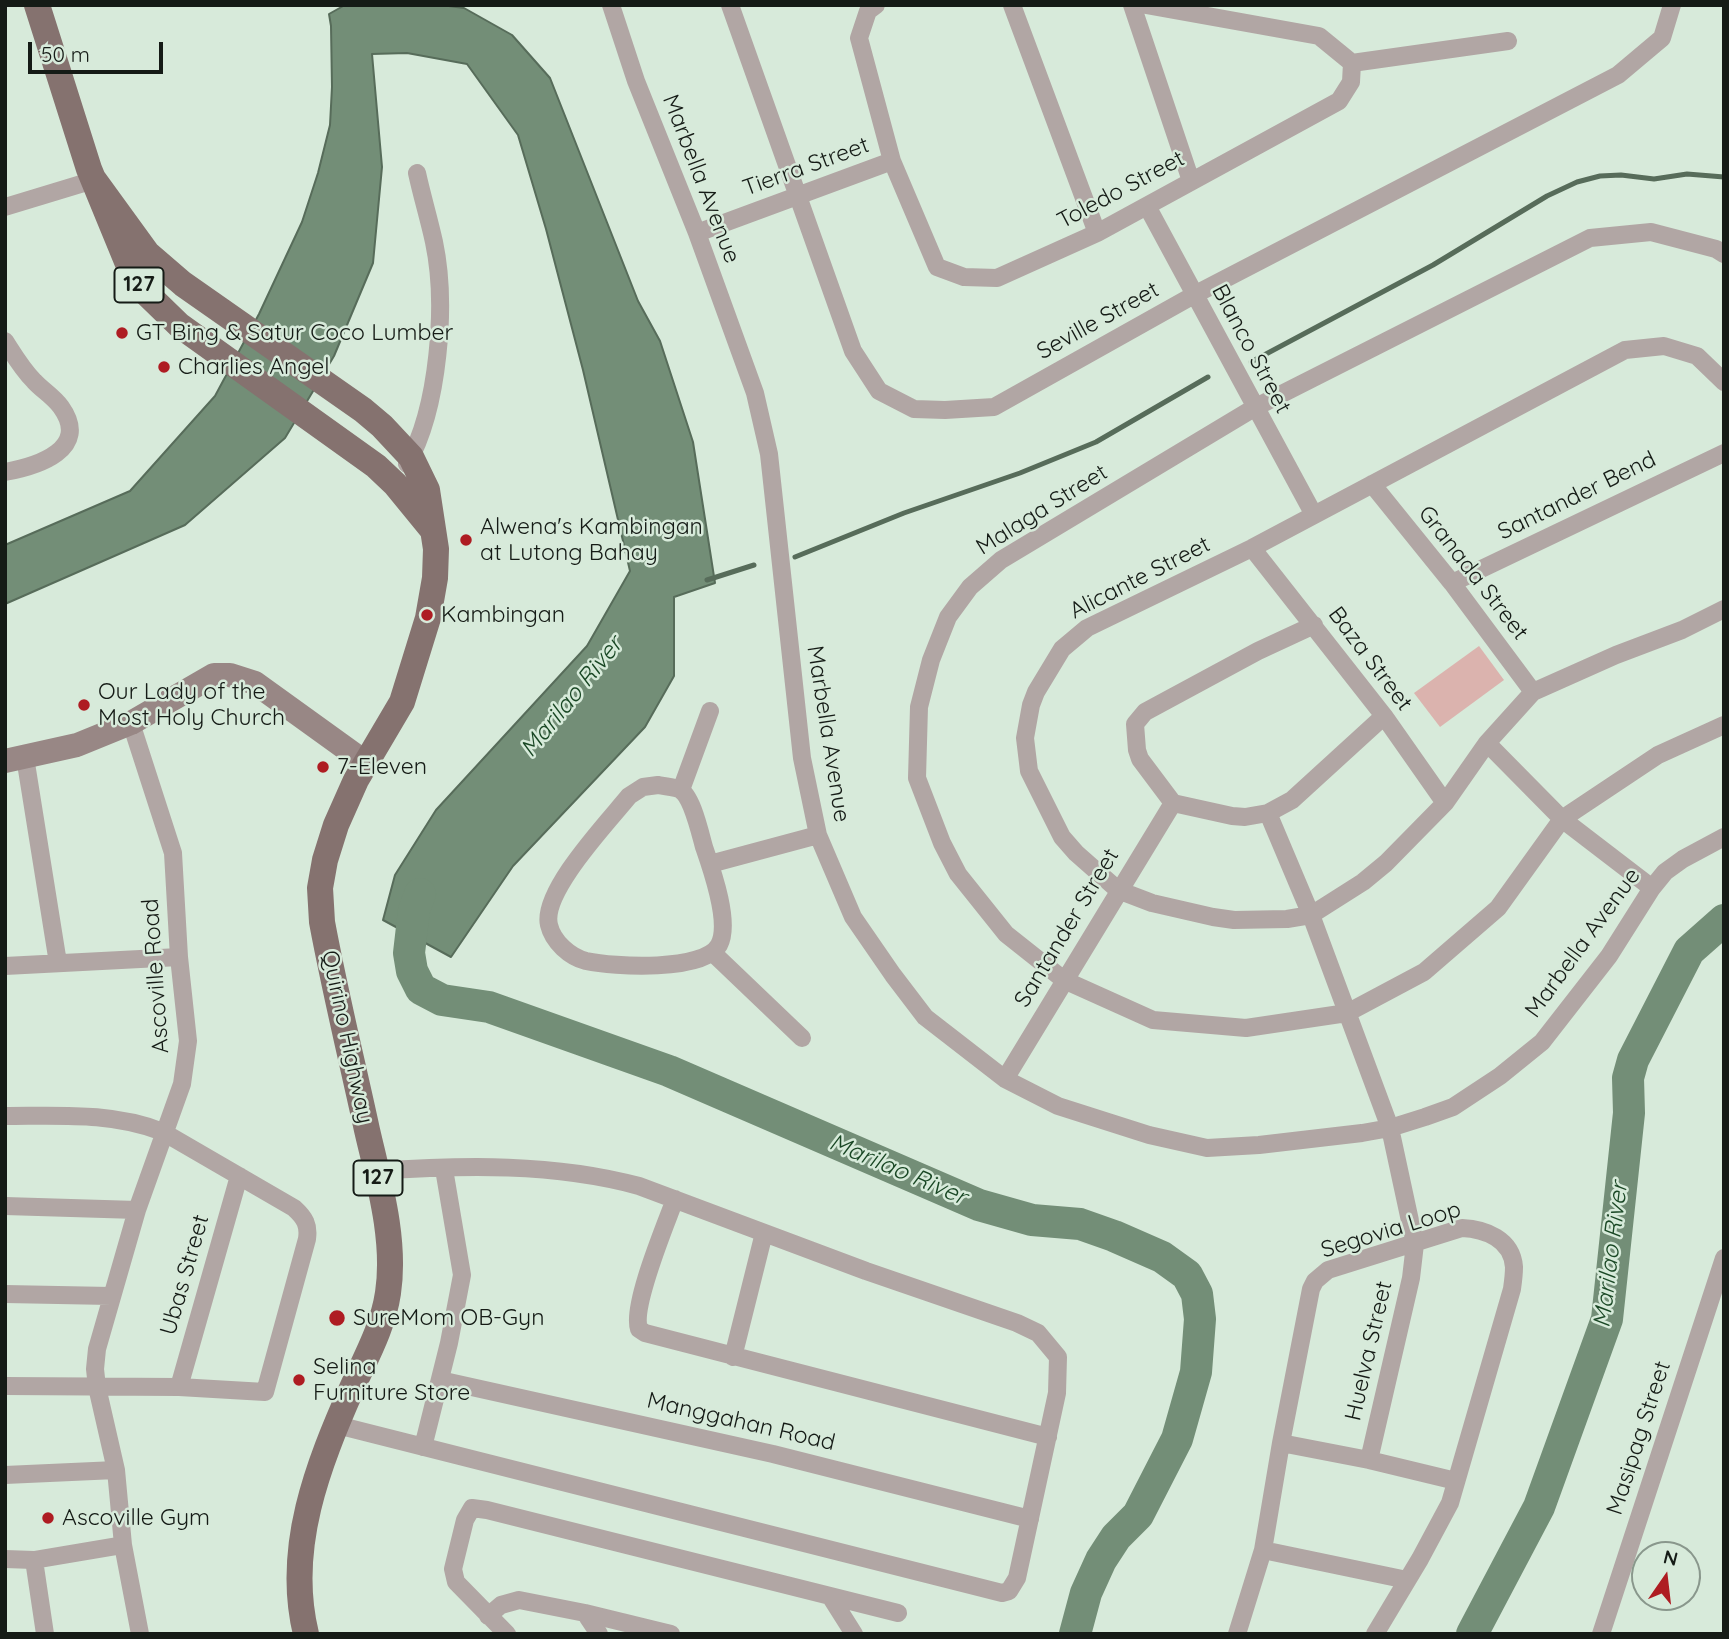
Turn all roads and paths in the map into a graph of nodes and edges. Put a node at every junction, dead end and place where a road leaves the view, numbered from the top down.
1 (37, 5) edge
2 (611, 5) edge
3 (730, 5) edge
4 (876, 5) edge
5 (1012, 5) edge
6 (1132, 5) edge
7 (1146, 5) edge
8 (1672, 5) edge
9 (1508, 41) dead end
10 (1352, 63) junction
11 (892, 161) junction
12 (416, 173) dead end
13 (94, 180) junction
14 (1191, 181) junction
15 (796, 196) junction
16 (1147, 206) junction
17 (5, 207) edge
18 (697, 233) junction
19 (1097, 233) junction
20 (1724, 254) edge
21 (1194, 295) junction
22 (5, 341) edge
23 (1724, 382) edge
24 (1254, 408) junction
25 (1724, 453) edge
26 (411, 457) junction
27 (5, 472) edge
28 (396, 484) junction
29 (1372, 484) junction
30 (1314, 515) junction
31 (432, 530) junction
32 (1252, 548) junction
33 (1452, 583) junction
34 (1724, 609) edge
35 (1314, 625) junction
36 (1533, 692) junction
37 (710, 711) dead end
38 (1384, 716) junction
39 (131, 723) junction
40 (1724, 726) edge
41 (1486, 743) junction
42 (15, 759) edge
43 (366, 763) junction
44 (681, 790) junction
45 (1173, 803) junction
46 (1445, 803) junction
47 (1268, 813) junction
48 (1562, 819) junction
49 (818, 835) junction
50 (1724, 837) edge
51 (710, 864) junction
52 (1652, 888) junction
53 (1118, 890) junction
54 (1311, 915) junction
55 (713, 953) junction
56 (178, 957) junction
57 (58, 963) junction
58 (5, 966) edge
59 (1063, 980) junction
60 (1347, 1013) junction
61 (802, 1038) dead end
62 (1005, 1079) junction
63 (5, 1116) edge
64 (1390, 1128) junction
65 (163, 1132) junction
66 (444, 1169) junction
67 (376, 1171) junction
68 (239, 1176) junction
69 (675, 1199) junction
70 (5, 1206) edge
71 (137, 1210) junction
72 (764, 1233) junction
73 (1415, 1244) junction
74 (1724, 1258) edge
75 (5, 1294) edge
76 (111, 1296) junction
77 (733, 1357) junction
78 (440, 1380) junction
79 (5, 1386) edge
80 (97, 1387) junction
81 (179, 1387) junction
82 (337, 1425) junction
83 (1048, 1437) junction
84 (1281, 1443) junction
85 (423, 1447) junction
86 (1369, 1460) junction
87 (116, 1470) junction
88 (5, 1475) edge
89 (1456, 1481) junction
90 (1030, 1519) junction
91 (123, 1545) junction
92 (1263, 1550) junction
93 (5, 1559) edge
94 (34, 1560) junction
95 (1407, 1580) junction
96 (830, 1596) junction
97 (585, 1612) junction
98 (898, 1613) dead end
99 (488, 1616) junction
100 (45, 1634) edge
101 (140, 1634) edge
102 (306, 1634) edge
103 (507, 1634) edge
104 (598, 1634) edge
105 (671, 1634) edge
106 (854, 1634) edge
107 (1237, 1634) edge
108 (1375, 1634) edge
109 (1601, 1634) edge

1 - 13 main road, Quirino Highway / 127
2 - 18 street, Marbella Avenue
3 - 15 street, Seville Street
4 - 11 street, Toledo Street
5 - 19 street
6 - 14 street
7 - 10 street
8 - 21 street, Seville Street
9 - 10 street
10 - 14 street, Toledo Street
11 - 15 street, Tierra Street
11 - 19 street, Toledo Street
12 - 26 street
13 - 17 street
13 - 26 main road, Quirino Highway / 127
13 - 28 main road, Quirino Highway / 127
14 - 16 street, Toledo Street
15 - 18 street, Tierra Street
15 - 21 street, Seville Street
16 - 19 street, Toledo Street
16 - 21 street, Blanco Street
18 - 49 street, Marbella Avenue
20 - 24 street, Malaga Street
21 - 24 street, Blanco Street
22 - 27 street
23 - 29 street, Alicante Street
24 - 30 street, Blanco Street
24 - 59 street, Malaga Street
25 - 33 street, Santander Bend
26 - 28 street
26 - 31 main road, Quirino Highway / 127
28 - 31 main road, Quirino Highway / 127
29 - 30 street, Alicante Street
29 - 33 street, Granada Street
30 - 32 street, Alicante Street
31 - 43 main road, Quirino Highway / 127
32 - 35 street, Baza Street
32 - 53 street, Alicante Street
33 - 36 street, Granada Street
34 - 36 street, Alicante Street
35 - 38 street, Baza Street
35 - 45 street
36 - 41 street, Alicante Street
37 - 44 street
38 - 46 street, Baza Street
38 - 47 street
39 - 42 street
39 - 43 street
39 - 56 street, Ascoville Road
40 - 48 street, Malaga Street
41 - 46 street, Alicante Street
41 - 48 street
42 - 57 street
43 - 67 main road, Quirino Highway / 127
44 - 51 street
44 - 55 street
45 - 47 street
45 - 53 street, Santander Street
46 - 54 street, Alicante Street
47 - 54 street, Huelva Street
48 - 52 street
48 - 60 street, Malaga Street
49 - 51 street
49 - 62 street, Marbella Avenue
50 - 52 street, Marbella Avenue
51 - 55 street
52 - 64 street, Marbella Avenue
53 - 54 street, Alicante Street
53 - 59 street, Santander Street
54 - 60 street, Huelva Street
55 - 61 street
56 - 57 street
56 - 65 street, Ascoville Road
57 - 58 street
59 - 60 street, Malaga Street
59 - 62 street, Santander Street
60 - 64 street, Huelva Street
62 - 64 street, Marbella Avenue
63 - 65 street
64 - 73 street, Huelva Street
65 - 68 street
65 - 71 street, Ascoville Road
66 - 67 street
66 - 69 street
66 - 78 street
67 - 82 main road, Quirino Highway / 127
68 - 81 street, Ubas Street
68 - 81 street
69 - 72 street
69 - 77 street
70 - 71 street
71 - 76 street, Ascoville Road
72 - 77 street
72 - 83 street
73 - 84 street, Segovia Loop
73 - 86 street, Huelva Street
73 - 89 street, Segovia Loop
74 - 109 street, Masipag Street
75 - 76 street
76 - 80 street, Ascoville Road
77 - 83 street
78 - 85 street
78 - 90 street, Manggahan Road
79 - 80 street
80 - 81 street
80 - 87 street, Ascoville Road
82 - 85 street
82 - 102 main road, Quirino Highway / 127
83 - 90 street
84 - 86 street
84 - 92 street, Segovia Loop
85 - 90 street
86 - 89 street
87 - 88 street
87 - 91 street, Ascoville Road
89 - 95 street, Segovia Loop
91 - 94 street
91 - 101 street, Ascoville Road
92 - 95 street
92 - 107 street, Segovia Loop
93 - 94 street
94 - 100 street
95 - 108 street, Segovia Loop
96 - 98 street
96 - 99 street
96 - 106 street
97 - 99 street
97 - 104 street
97 - 105 street
99 - 103 street

